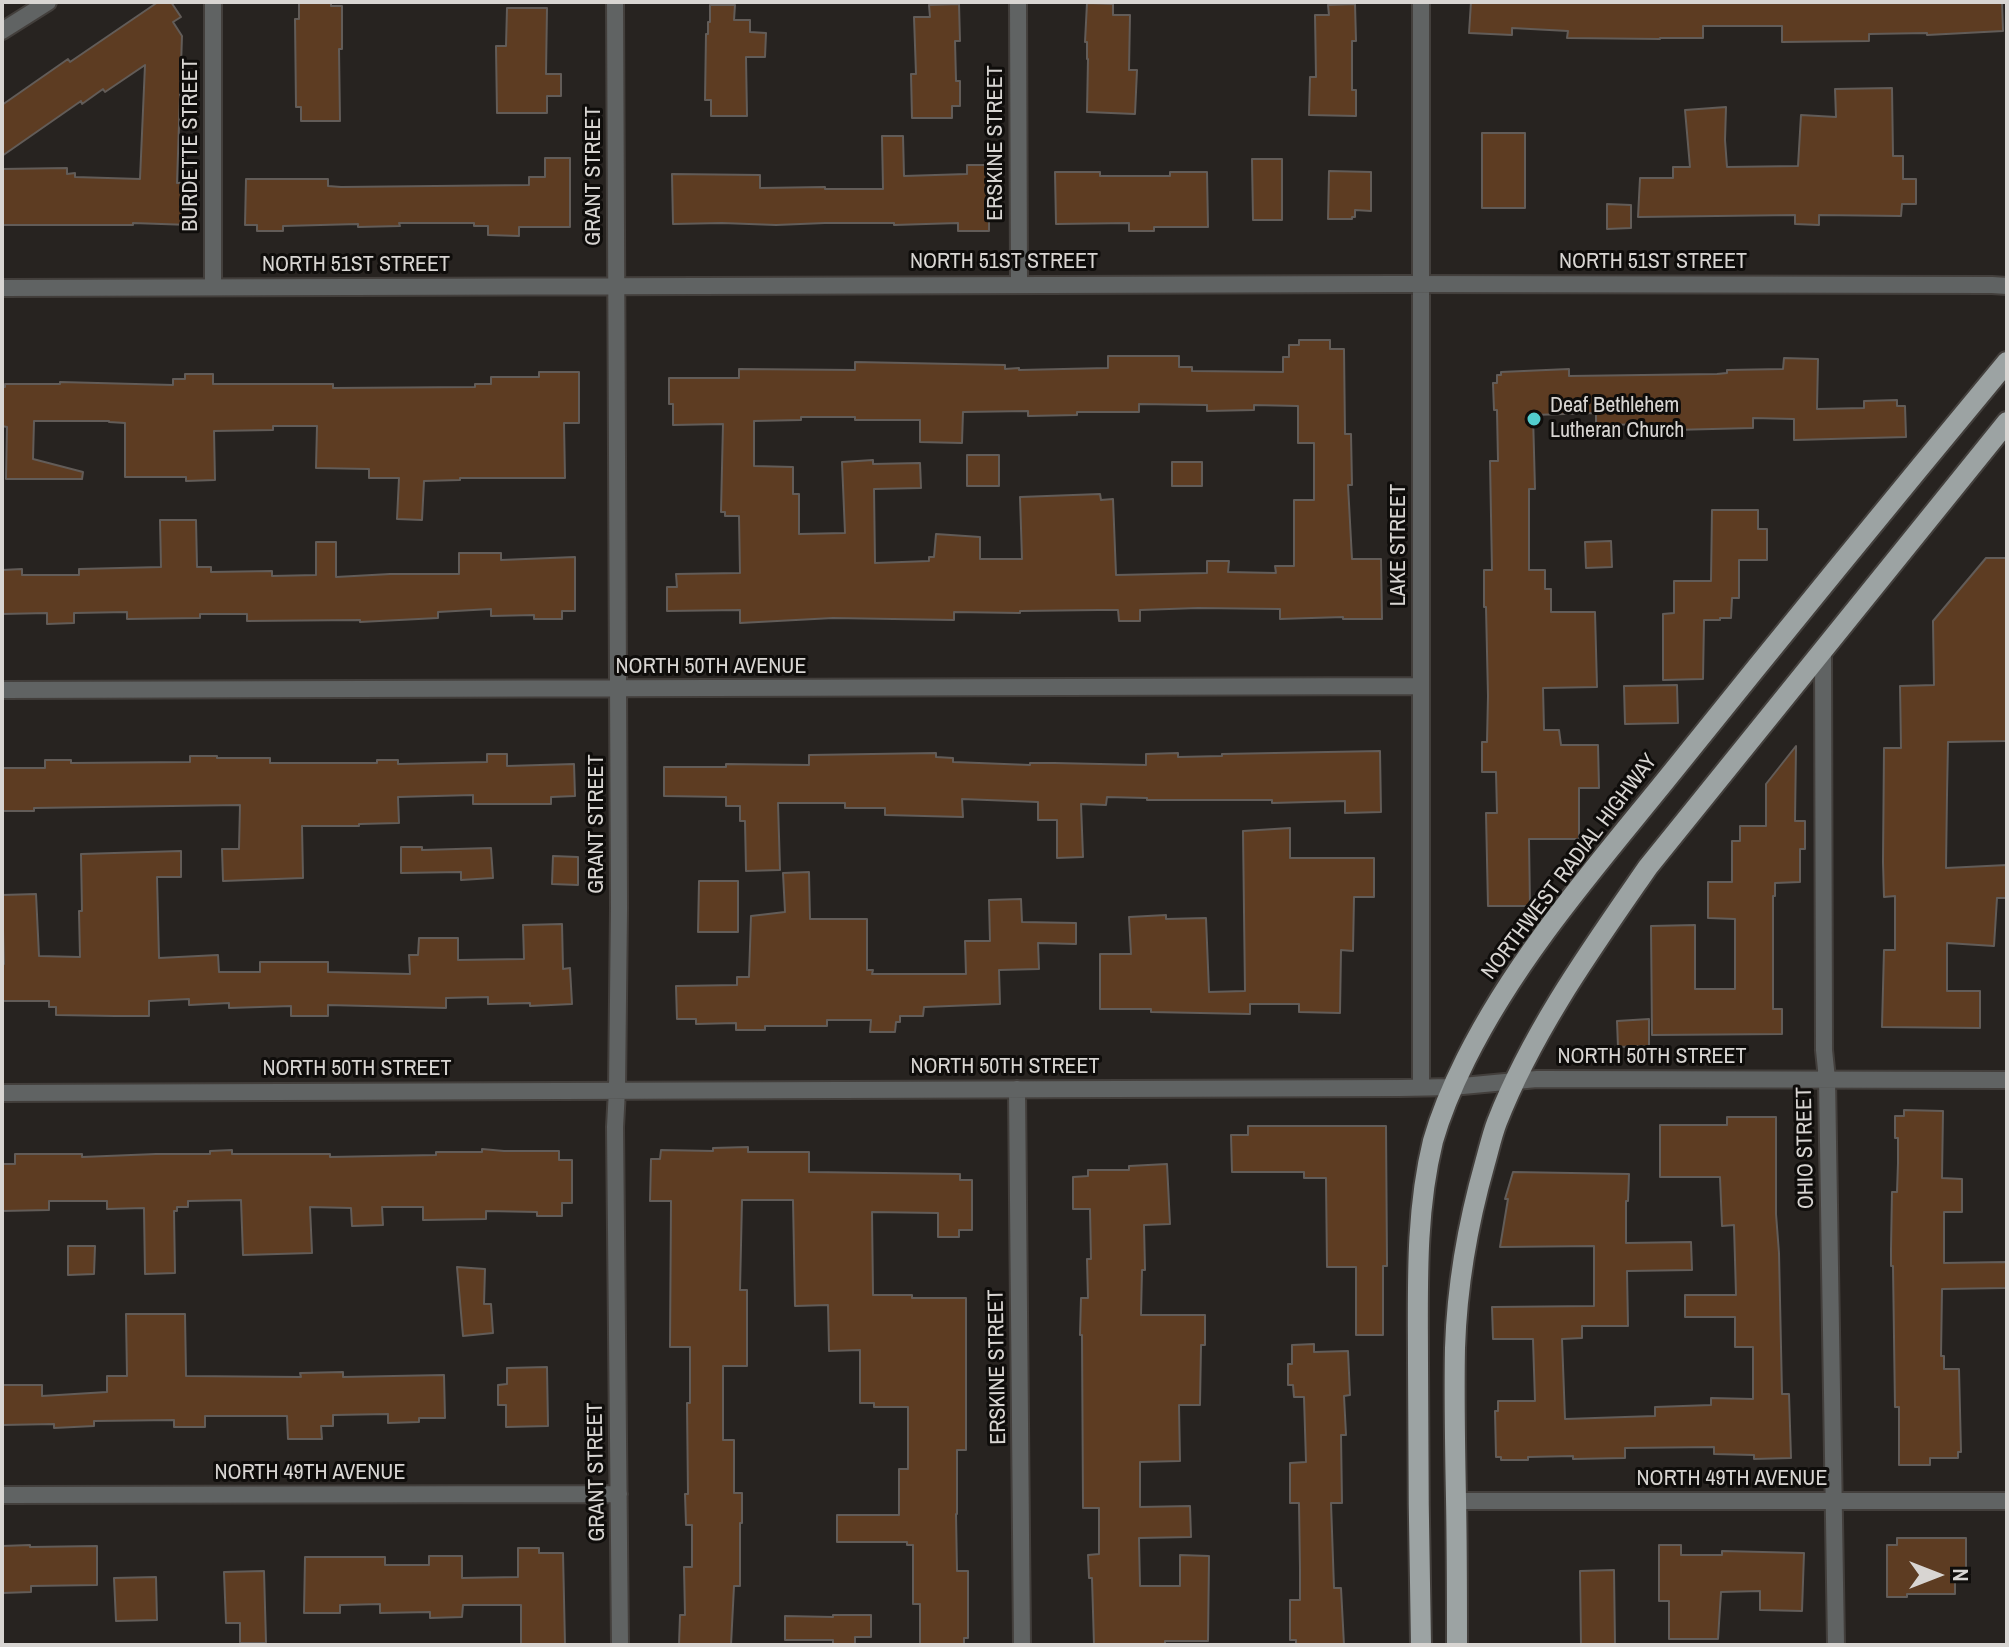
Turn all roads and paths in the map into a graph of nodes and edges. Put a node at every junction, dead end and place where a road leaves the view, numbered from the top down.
1 (48, 2) edge
2 (213, 2) edge
3 (615, 2) edge
4 (1018, 2) edge
5 (1421, 2) edge
6 (2, 31) edge
7 (1019, 284) junction
8 (1421, 284) junction
9 (616, 286) junction
10 (2007, 286) edge
11 (213, 287) junction
12 (2, 288) edge
13 (2007, 362) edge
14 (2007, 422) edge
15 (1823, 651) junction
16 (1421, 686) junction
17 (618, 689) junction
18 (2, 690) edge
19 (1827, 1079) junction
20 (2007, 1080) edge
21 (1515, 1081) junction
22 (1421, 1087) junction
23 (1452, 1087) junction
24 (1017, 1089) junction
25 (617, 1090) junction
26 (2, 1093) edge
27 (619, 1494) junction
28 (2, 1495) edge
29 (1456, 1501) junction
30 (1834, 1501) junction
31 (2007, 1501) edge
32 (620, 1645) edge
33 (1022, 1645) edge
34 (1421, 1645) edge
35 (1457, 1645) edge
36 (1836, 1645) edge

1 - 6 street
2 - 11 street, BURDETTE STREET
3 - 9 street, GRANT STREET
4 - 7 street, ERSKINE STREET
5 - 8 street, LAKE STREET
7 - 8 street, NORTH 51ST STREET
7 - 9 street, NORTH 51ST STREET
8 - 10 street, NORTH 51ST STREET
8 - 16 street, LAKE STREET
9 - 11 street, NORTH 51ST STREET
9 - 17 street, GRANT STREET
11 - 12 street, NORTH 51ST STREET
13 - 23 main road, NORTHWEST RADIAL HIGHWAY
14 - 15 main road
15 - 19 street, OHIO STREET
15 - 21 main road
16 - 17 street, NORTH 50TH AVENUE
16 - 22 street, LAKE STREET
17 - 18 street, NORTH 50TH AVENUE
17 - 25 street, GRANT STREET
19 - 20 street, NORTH 50TH STREET
19 - 21 street, NORTH 50TH STREET
19 - 30 street, OHIO STREET
21 - 23 street, NORTH 50TH STREET
21 - 29 main road
22 - 23 street, NORTH 50TH STREET
22 - 24 street, NORTH 50TH STREET
23 - 34 main road, NORTHWEST RADIAL HIGHWAY
24 - 25 street, NORTH 50TH STREET
24 - 33 street, ERSKINE STREET
25 - 26 street, NORTH 50TH STREET
25 - 27 street, GRANT STREET
27 - 28 street, NORTH 49TH AVENUE
27 - 32 street, GRANT STREET
29 - 30 street, NORTH 49TH AVENUE
29 - 35 main road
30 - 31 street, NORTH 49TH AVENUE
30 - 36 street, OHIO STREET

